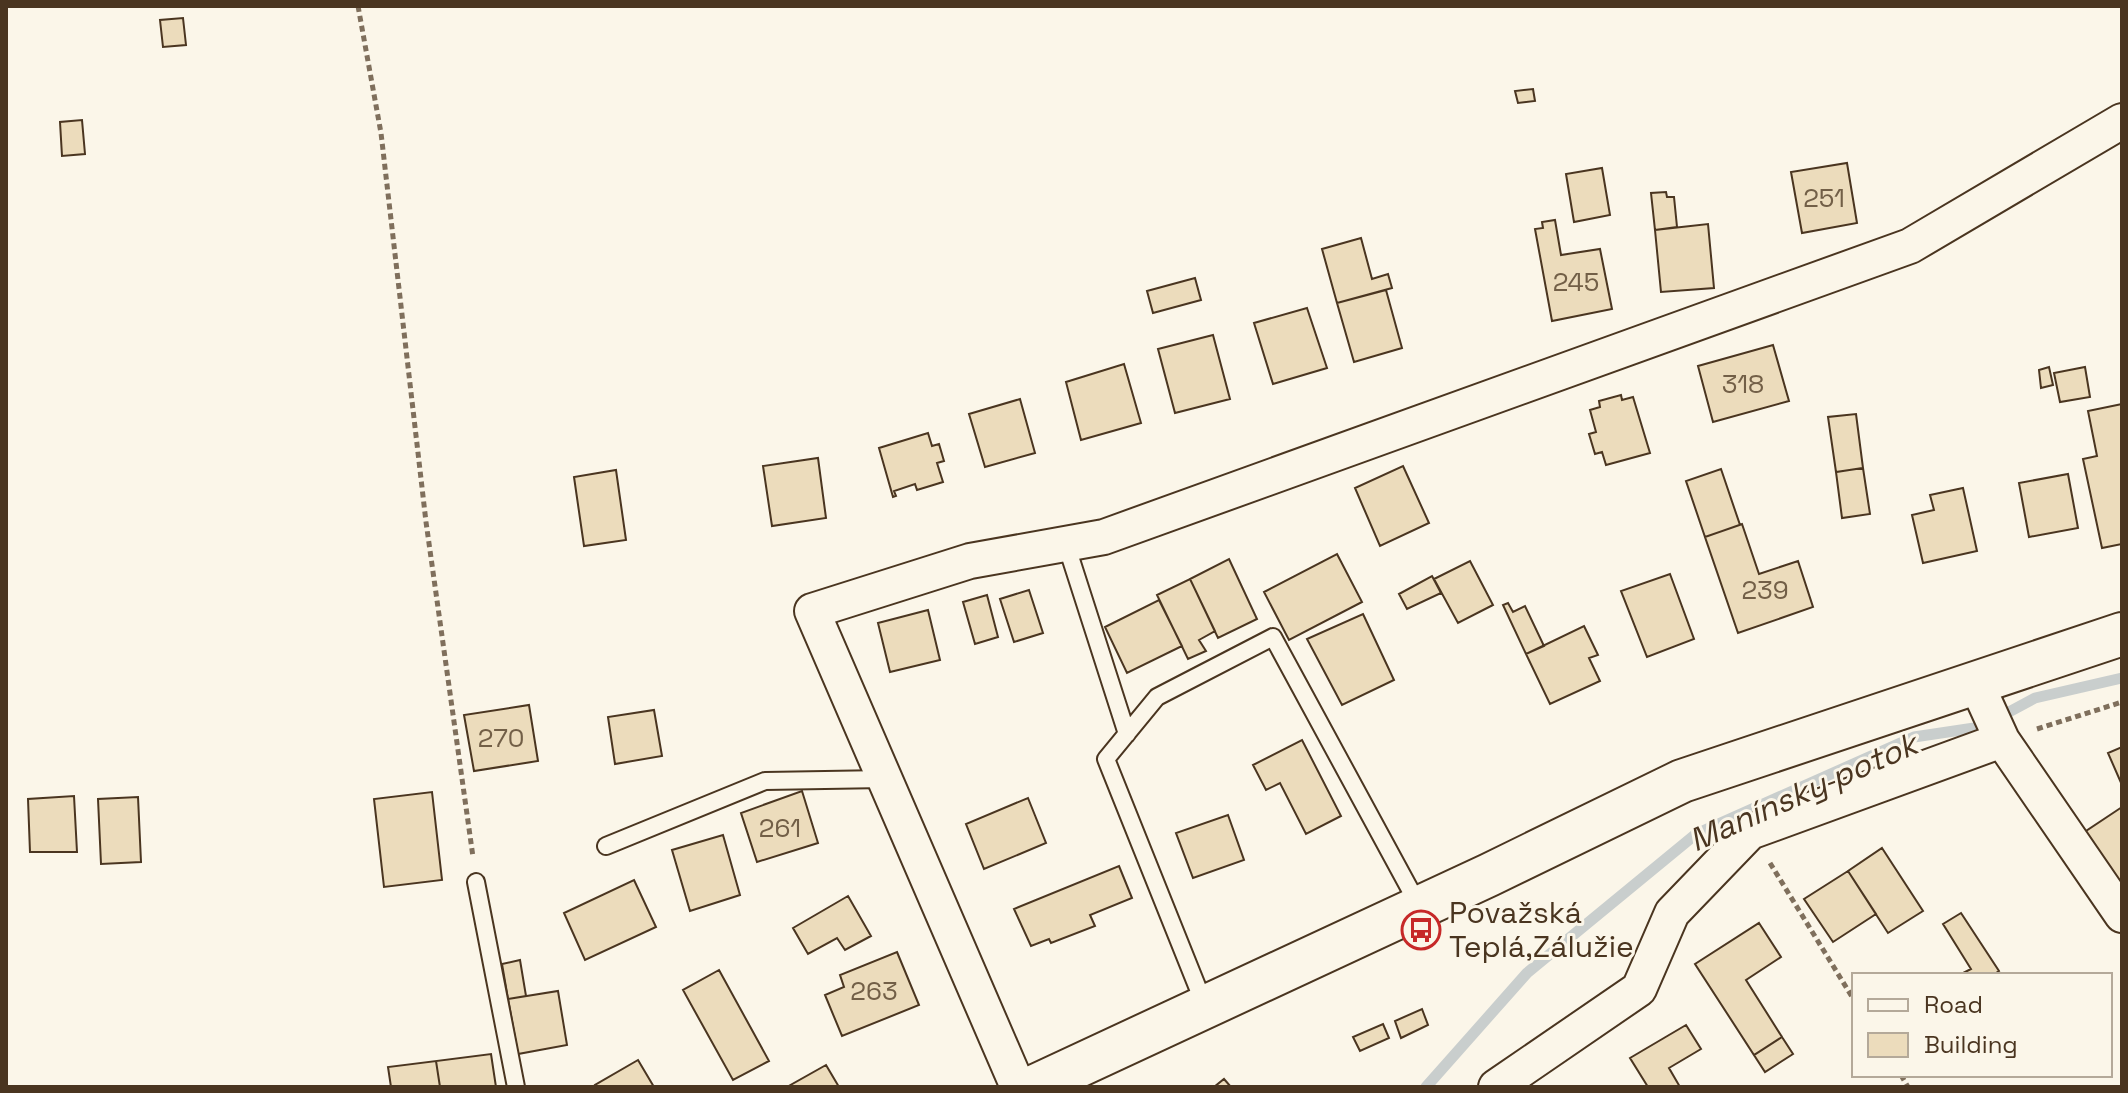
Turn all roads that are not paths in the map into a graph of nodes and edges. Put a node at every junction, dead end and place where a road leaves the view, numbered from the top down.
1 (2122, 121) edge
2 (1066, 544) junction
3 (2122, 634) edge
4 (1976, 683) junction
5 (1127, 734) junction
6 (2002, 740) junction
7 (885, 779) junction
8 (606, 846) dead end
9 (476, 882) road end
10 (1419, 906) junction
11 (2122, 915) edge
12 (1205, 1006) junction
13 (516, 1087) edge
14 (1018, 1087) edge
15 (1033, 1087) edge
16 (1496, 1087) edge

1 - 2 street
2 - 5 lane
2 - 7 street
3 - 4 street
4 - 6 street
4 - 10 street
5 - 10 lane
5 - 12 lane
6 - 11 street
6 - 16 street
7 - 8 lane
7 - 14 street
9 - 13 lane
10 - 12 street
12 - 15 street

